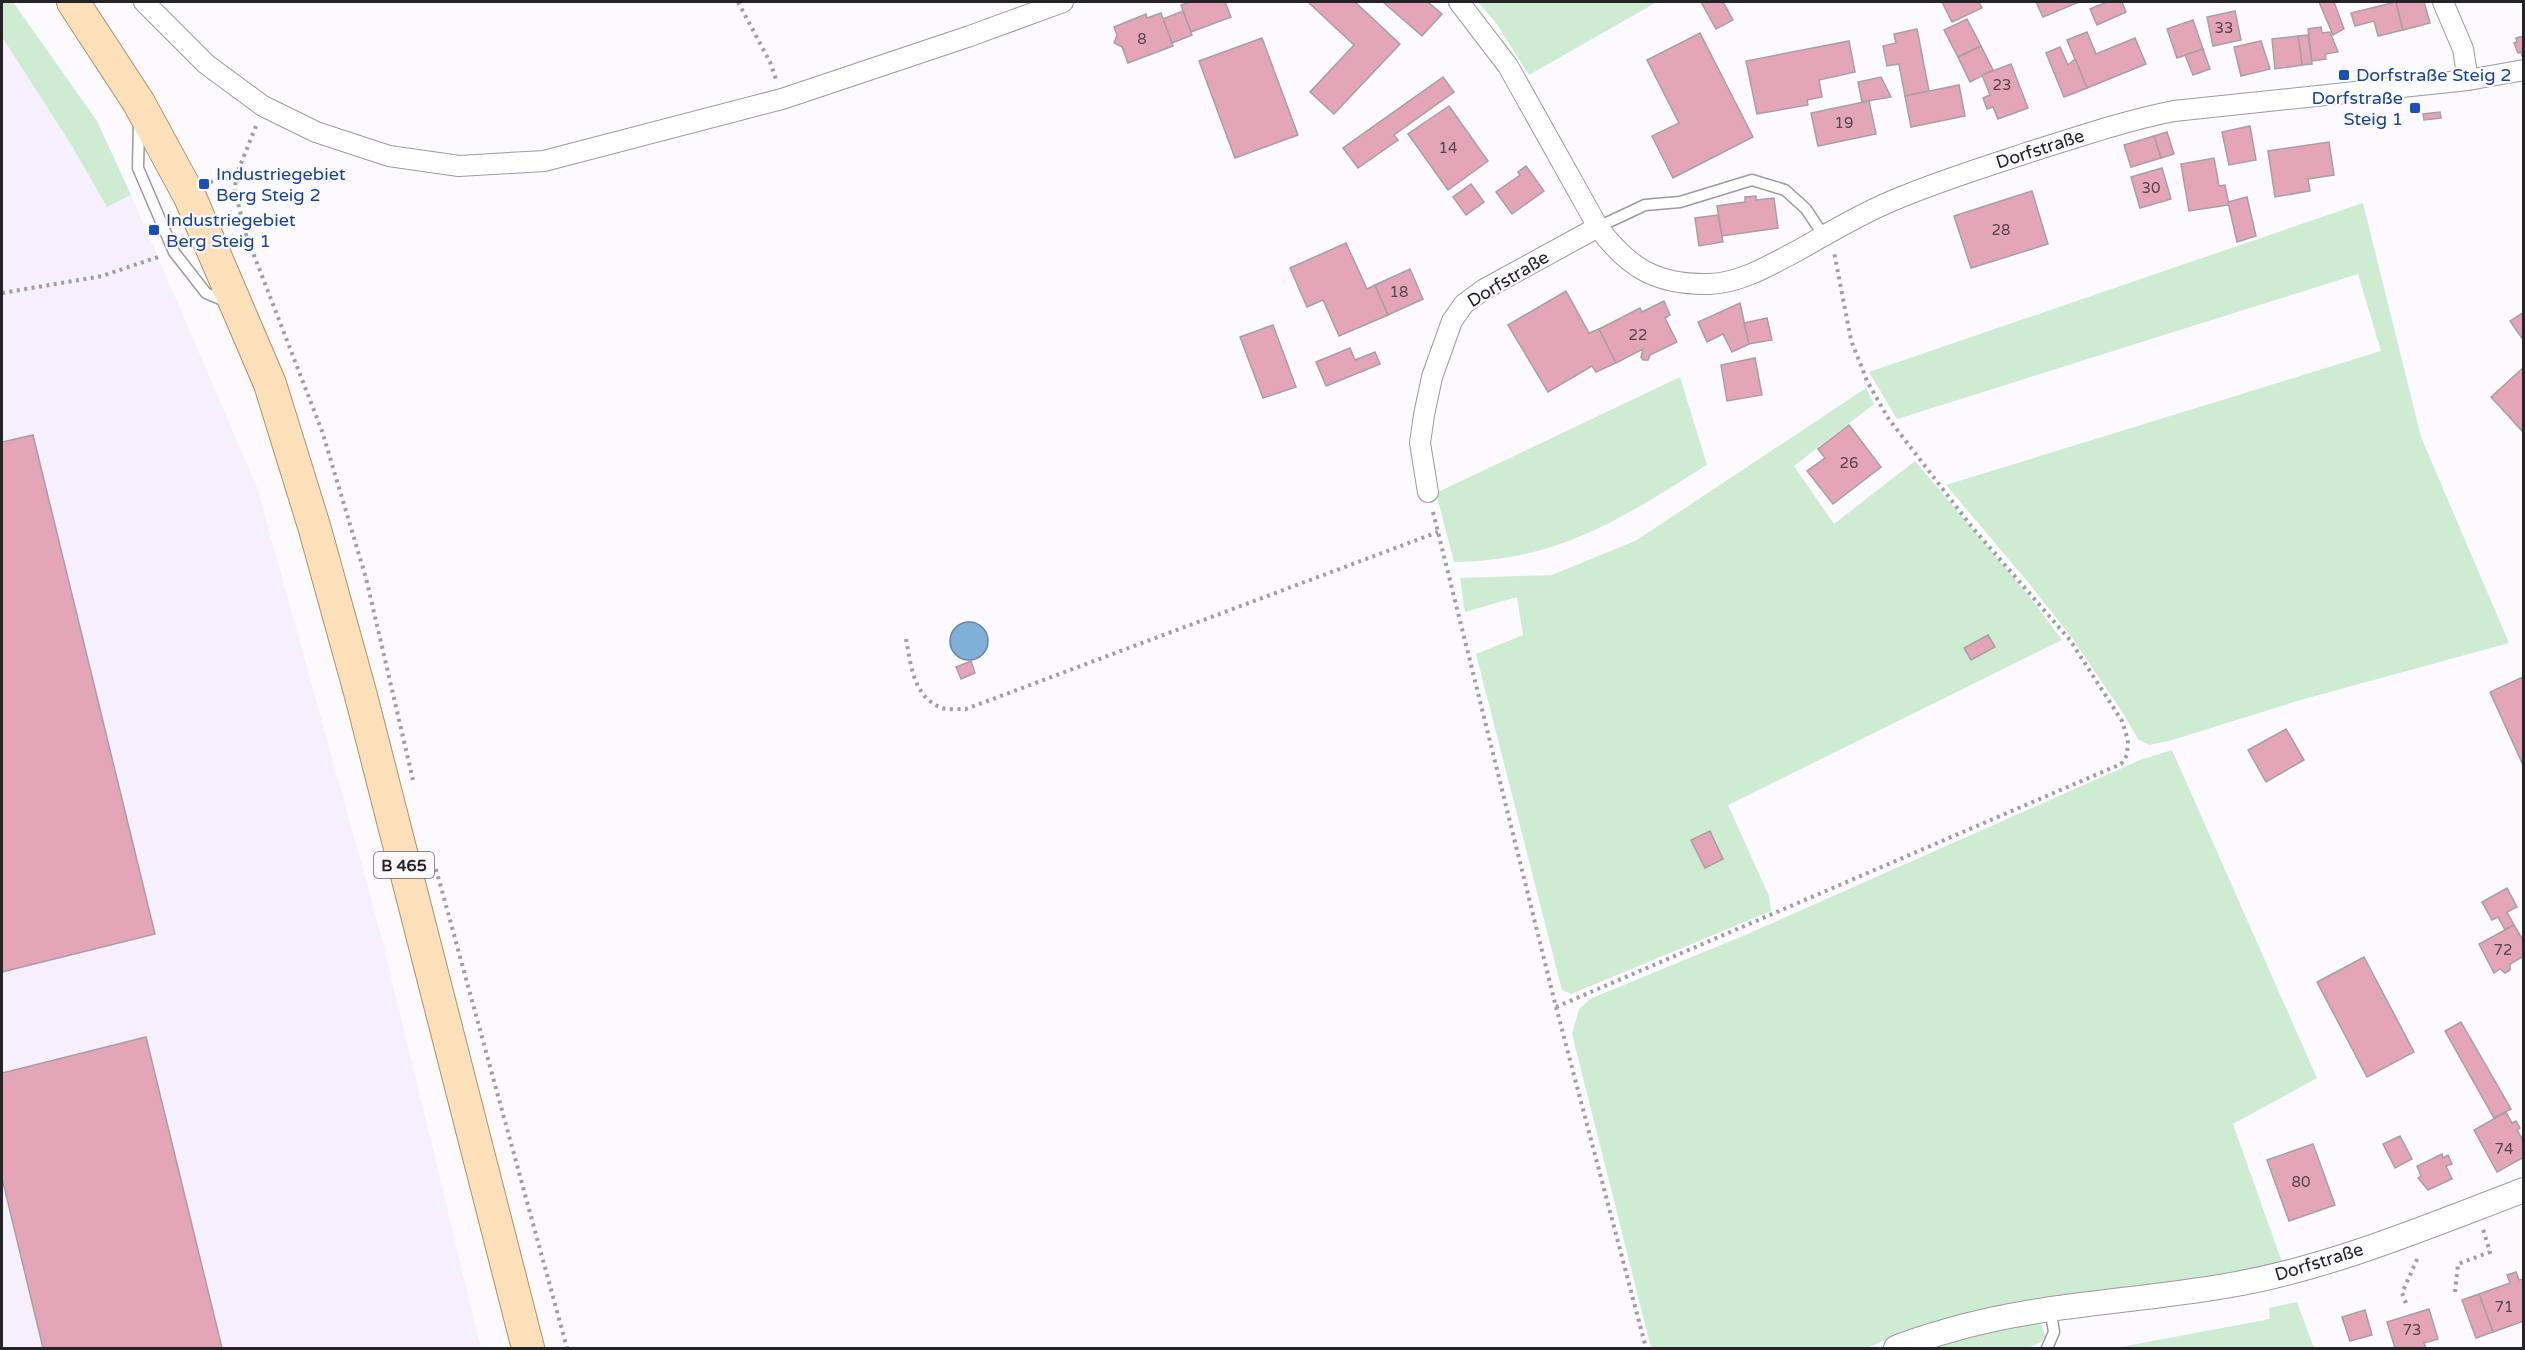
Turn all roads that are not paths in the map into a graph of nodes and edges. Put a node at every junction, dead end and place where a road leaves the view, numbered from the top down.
1 (73, 2) edge
2 (144, 2) edge
3 (1063, 2) edge
4 (1459, 2) edge
5 (2444, 2) edge
6 (2523, 70) edge
7 (2468, 80) junction
8 (1598, 227) junction
9 (1824, 236) junction
10 (1428, 492) road end
11 (2523, 1190) edge
12 (2050, 1308) junction
13 (528, 1348) edge
14 (1896, 1348) edge
15 (2047, 1348) edge

1 - 13 main road, B 465
2 - 3 street
4 - 8 street, Dorfstraße
5 - 7 street
6 - 7 street, Dorfstraße
7 - 9 street, Dorfstraße
8 - 9 lane
8 - 9 street, Dorfstraße
8 - 10 street, Dorfstraße
11 - 12 street, Dorfstraße
12 - 14 street, Dorfstraße
12 - 15 lane

